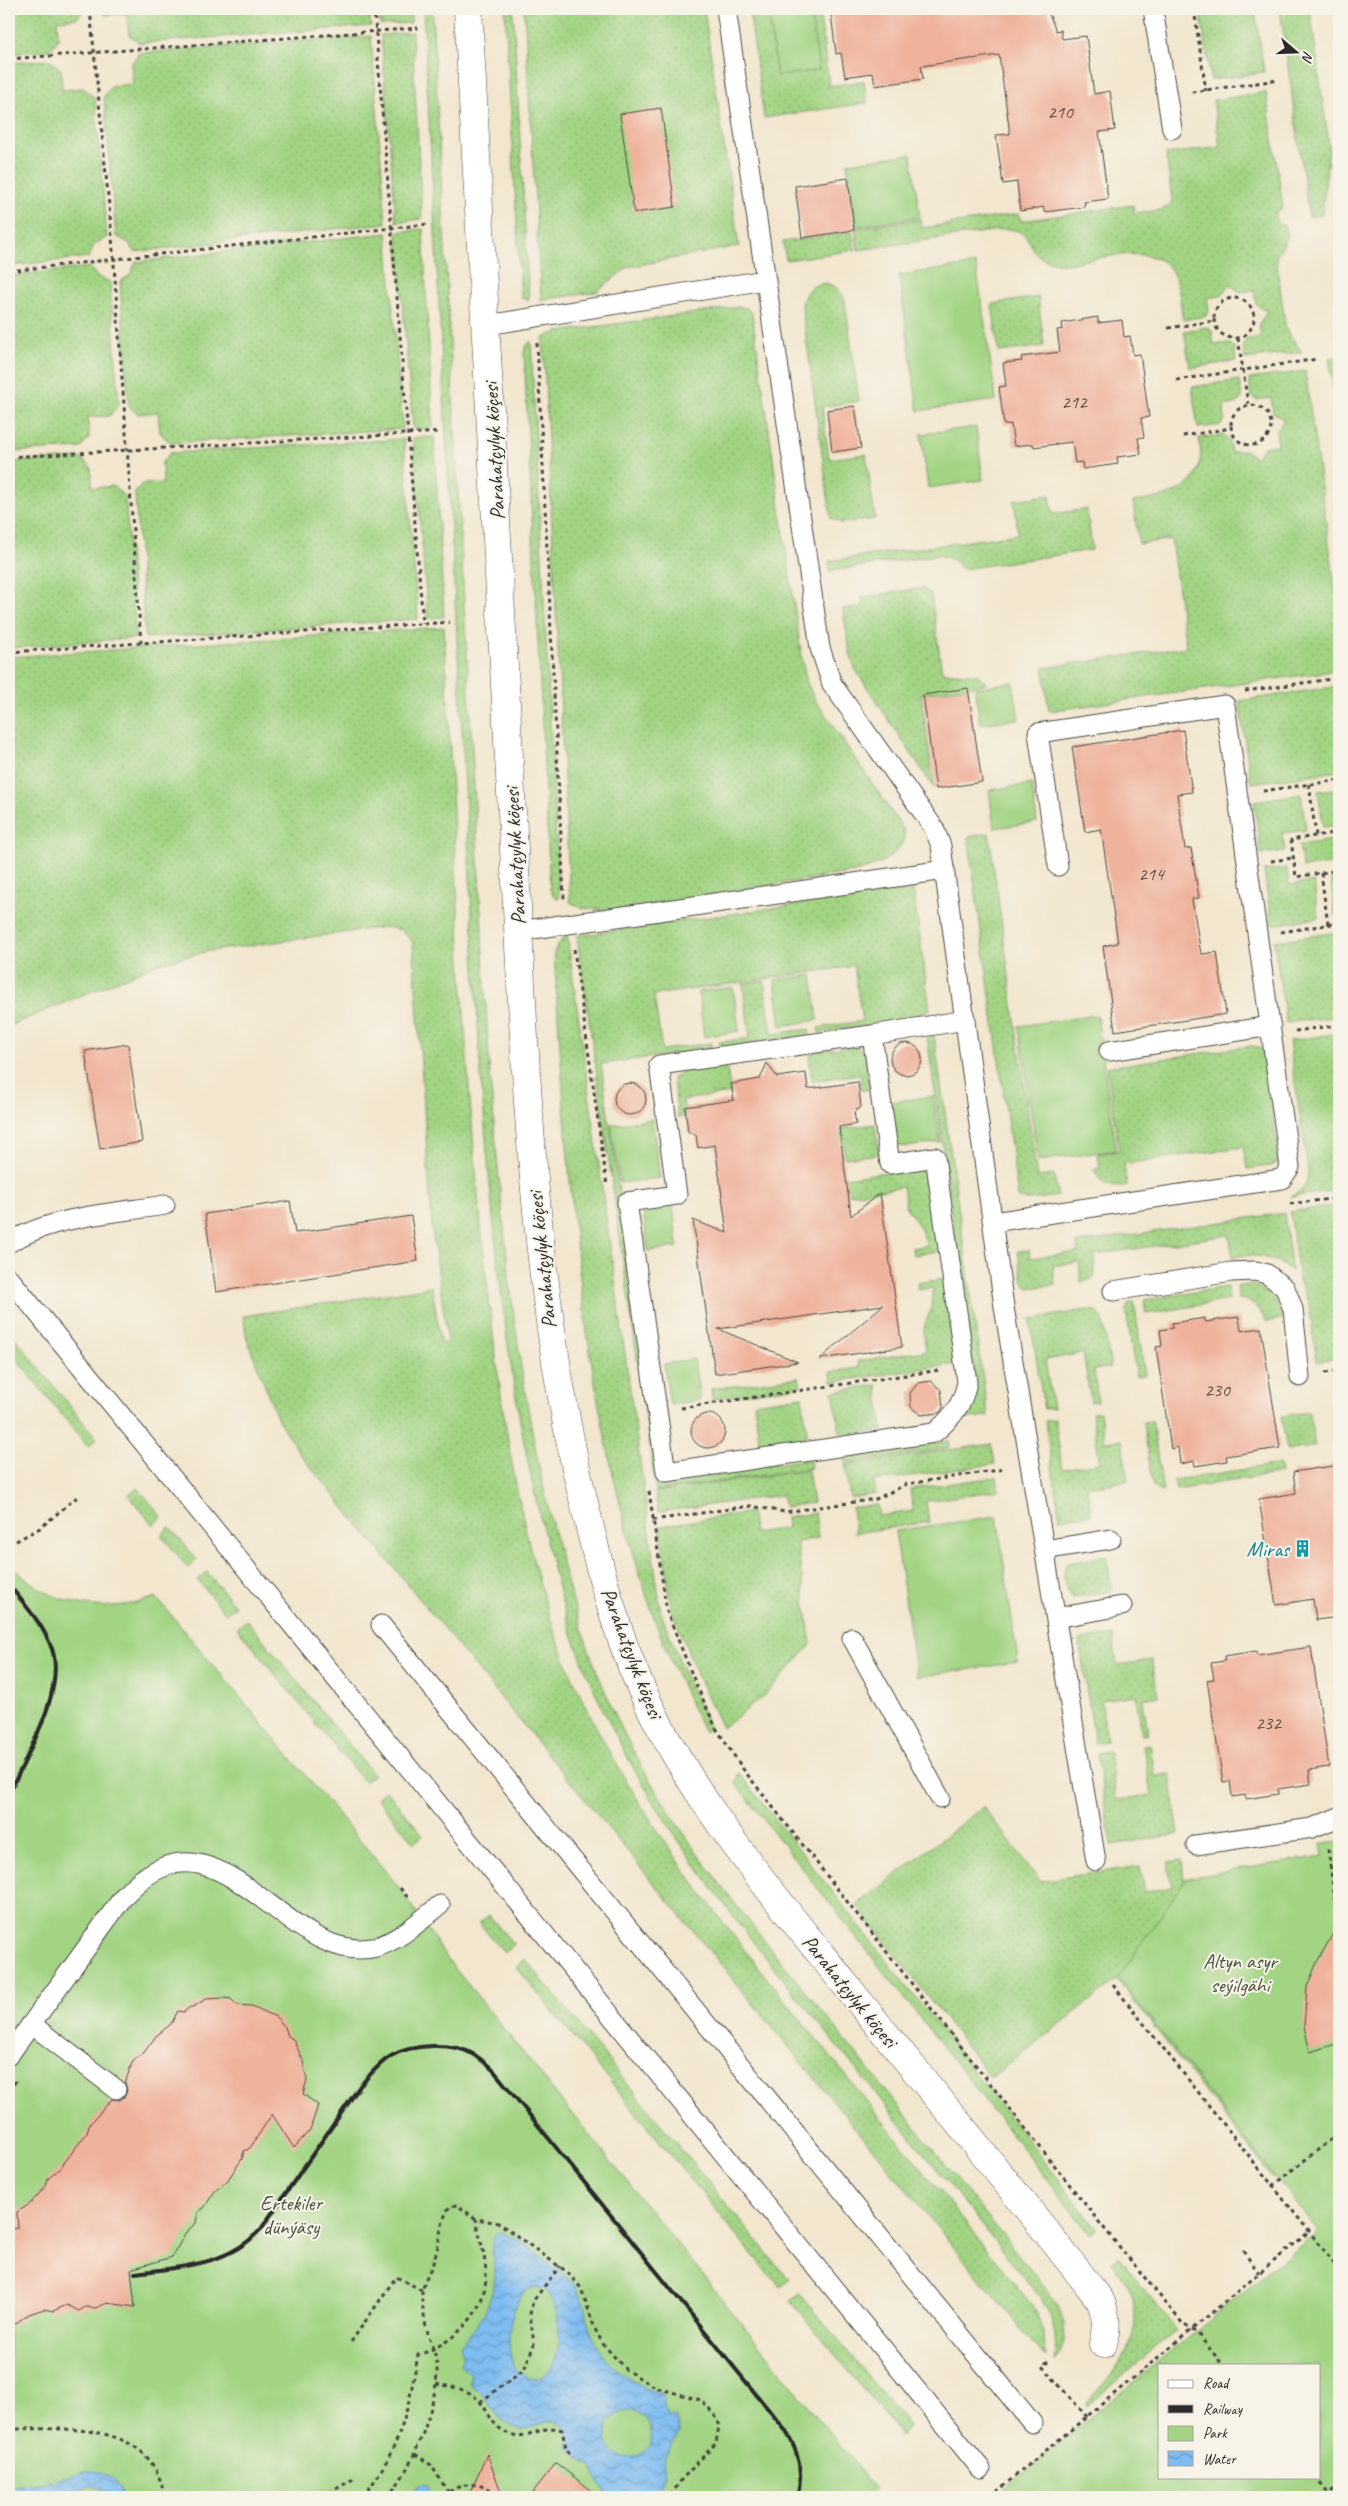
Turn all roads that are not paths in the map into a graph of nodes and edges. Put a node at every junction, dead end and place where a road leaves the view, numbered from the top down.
1 (468, 9) edge
2 (726, 9) edge
3 (1153, 9) edge
4 (1172, 129) dead end
5 (765, 280) junction
6 (487, 325) junction
7 (1058, 866) dead end
8 (945, 870) junction
9 (519, 931) junction
10 (966, 1020) junction
11 (1272, 1030) junction
12 (872, 1034) junction
13 (1109, 1051) dead end
14 (165, 1205) dead end
15 (993, 1222) junction
16 (9, 1243) edge
17 (9, 1278) edge
18 (1113, 1291) dead end
19 (1300, 1377) dead end
20 (1111, 1538) dead end
21 (1044, 1550) junction
22 (1122, 1606) dead end
23 (1056, 1618) junction
24 (381, 1625) dead end
25 (852, 1638) dead end
26 (940, 1798) dead end
27 (1339, 1816) edge
28 (1196, 1845) dead end
29 (1096, 1861) dead end
30 (440, 1905) dead end
31 (31, 2024) junction
32 (9, 2055) edge
33 (116, 2089) dead end
34 (1103, 2344) dead end
35 (1032, 2423) dead end
36 (981, 2469) dead end

1 - 6 street, Parahatçylyk köçesi
2 - 5 lane
3 - 4 lane
5 - 6 lane
5 - 8 lane
6 - 9 street, Parahatçylyk köçesi
7 - 11 lane
8 - 9 lane
8 - 10 lane
9 - 34 street, Parahatçylyk köçesi
10 - 12 lane
10 - 15 lane
11 - 13 lane
11 - 15 lane
12 - 12 lane
14 - 16 lane
15 - 21 lane
17 - 36 lane
18 - 19 lane
20 - 21 lane
21 - 23 lane
22 - 23 lane
23 - 29 lane
24 - 35 lane
25 - 26 lane
27 - 28 lane
30 - 31 lane
31 - 32 lane
31 - 33 lane

